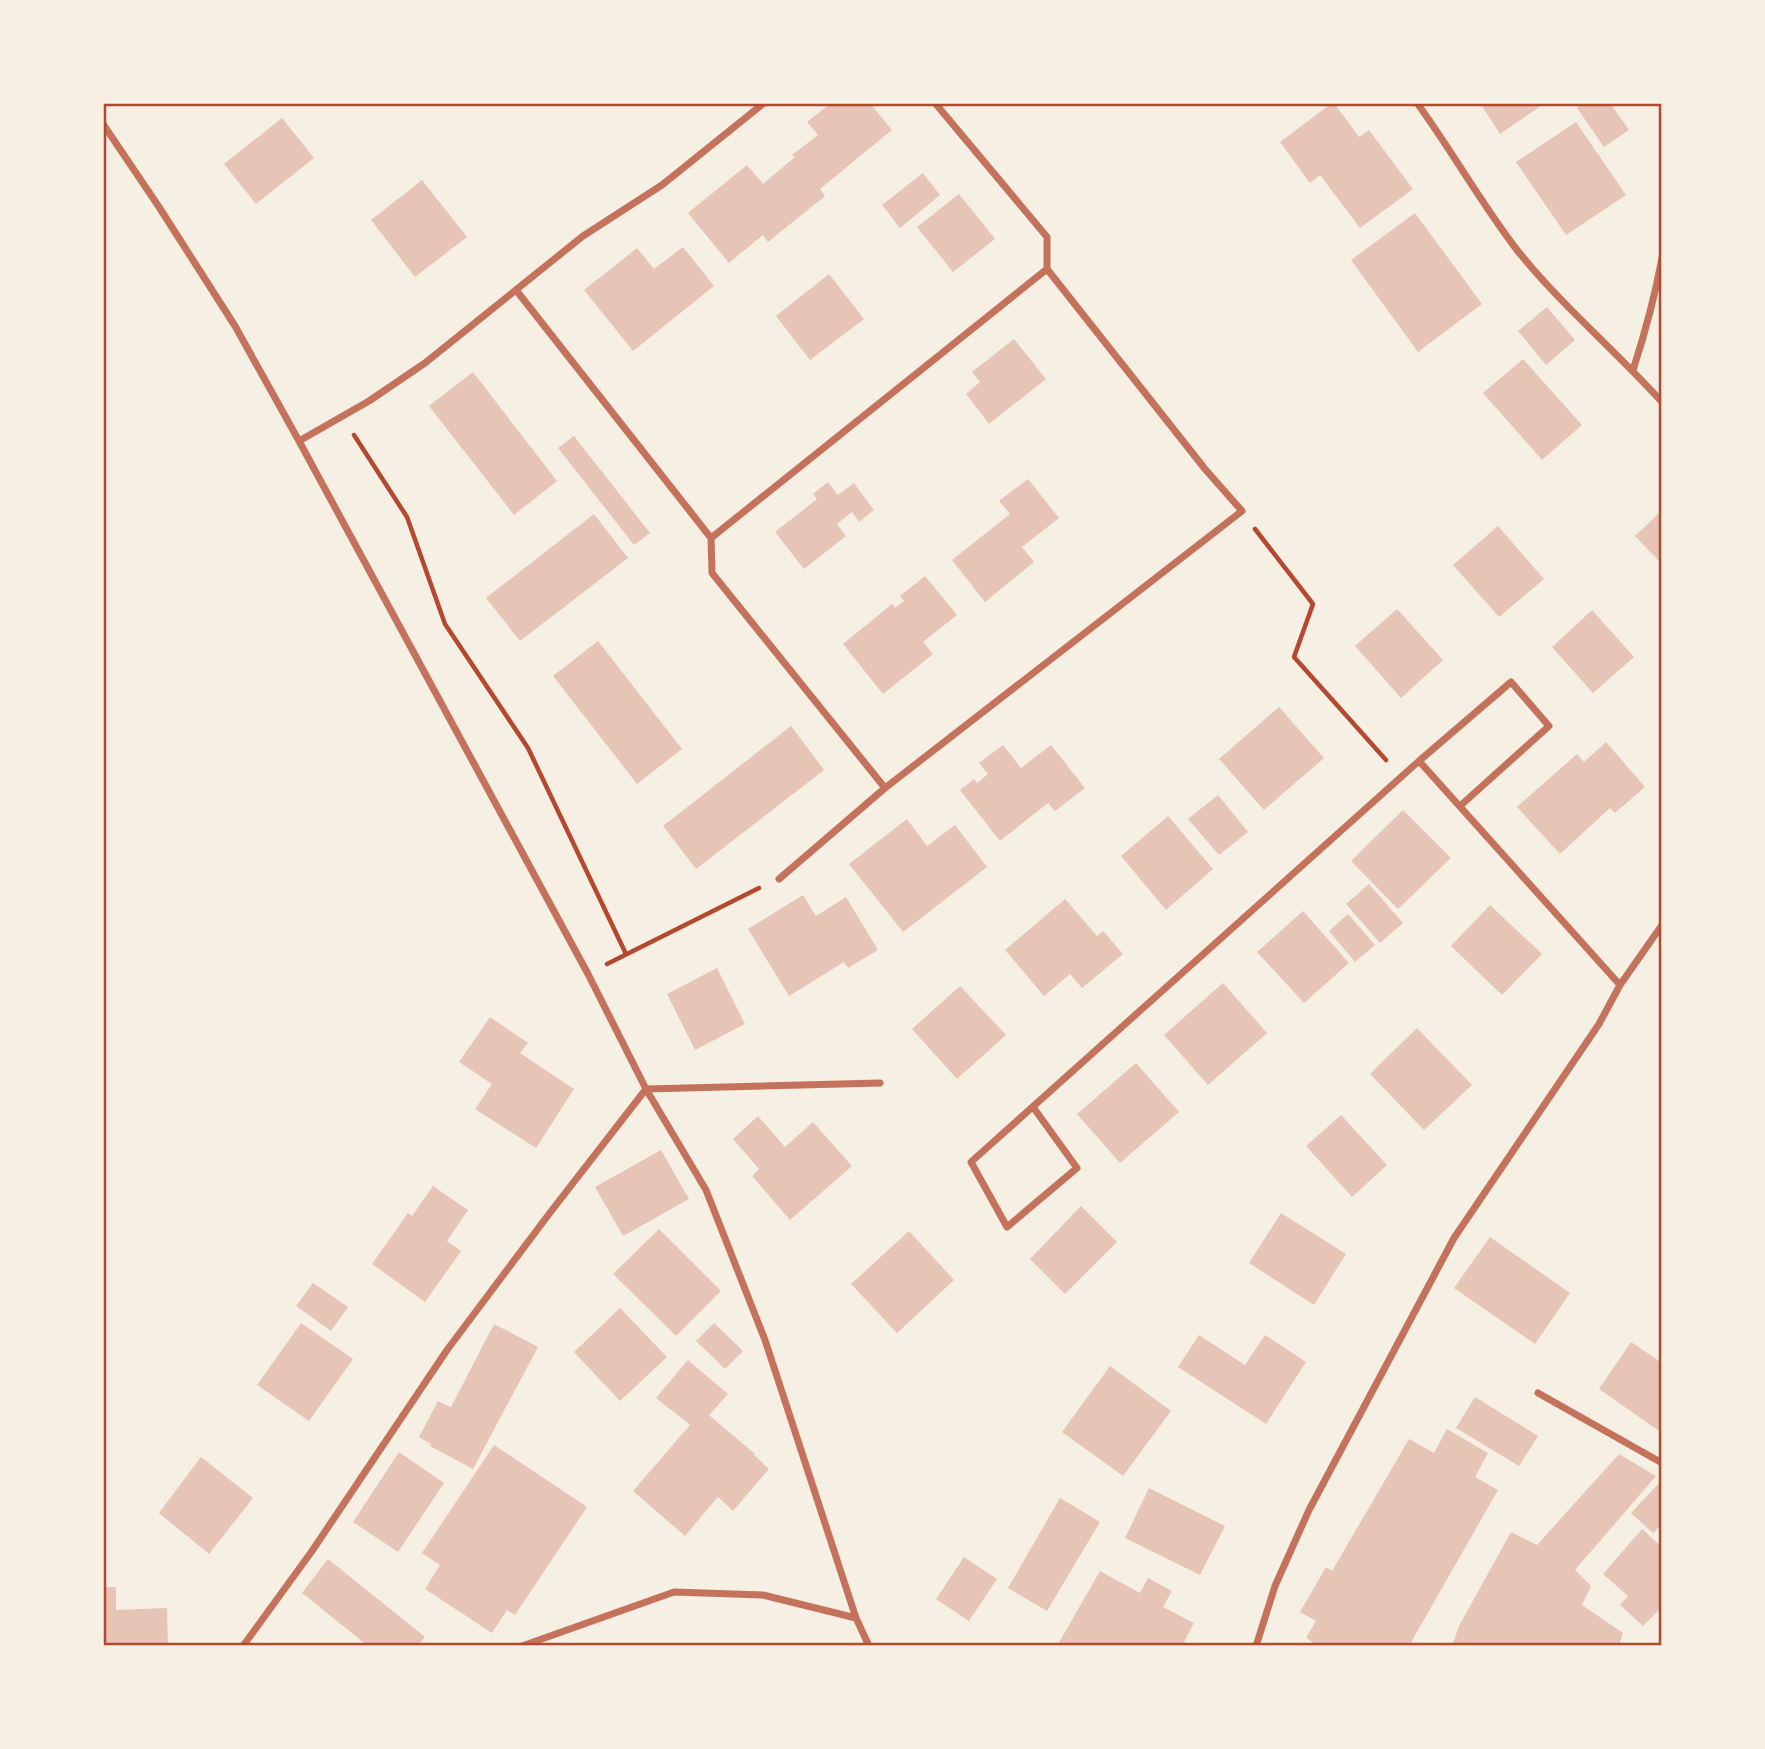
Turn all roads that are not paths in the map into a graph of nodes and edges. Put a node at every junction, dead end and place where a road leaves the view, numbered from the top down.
1 (764, 103) edge
2 (935, 103) edge
3 (1417, 103) edge
4 (103, 124) edge
5 (1662, 258) edge
6 (1047, 269) junction
7 (516, 290) junction
8 (1633, 370) junction
9 (1662, 402) edge
10 (299, 441) junction
11 (710, 538) junction
12 (1419, 761) junction
13 (885, 788) junction
14 (1460, 806) junction
15 (779, 879) road end
16 (1662, 925) edge
17 (1620, 985) junction
18 (880, 1083) dead end
19 (646, 1089) junction
20 (1033, 1107) junction
21 (1538, 1393) dead end
22 (1662, 1463) edge
23 (856, 1618) junction
24 (243, 1646) edge
25 (522, 1646) edge
26 (869, 1646) edge
27 (1256, 1646) edge

1 - 7 street
2 - 6 street
3 - 8 street
4 - 10 street
5 - 8 street
6 - 11 street
6 - 13 street
7 - 10 street
7 - 11 street
8 - 9 street
10 - 19 street
11 - 13 street
12 - 14 street
12 - 14 street
12 - 20 street
13 - 15 street
14 - 17 street
16 - 17 street
17 - 27 street
18 - 19 street
19 - 23 street
19 - 24 street
20 - 20 street
21 - 22 street
23 - 25 street
23 - 26 street

